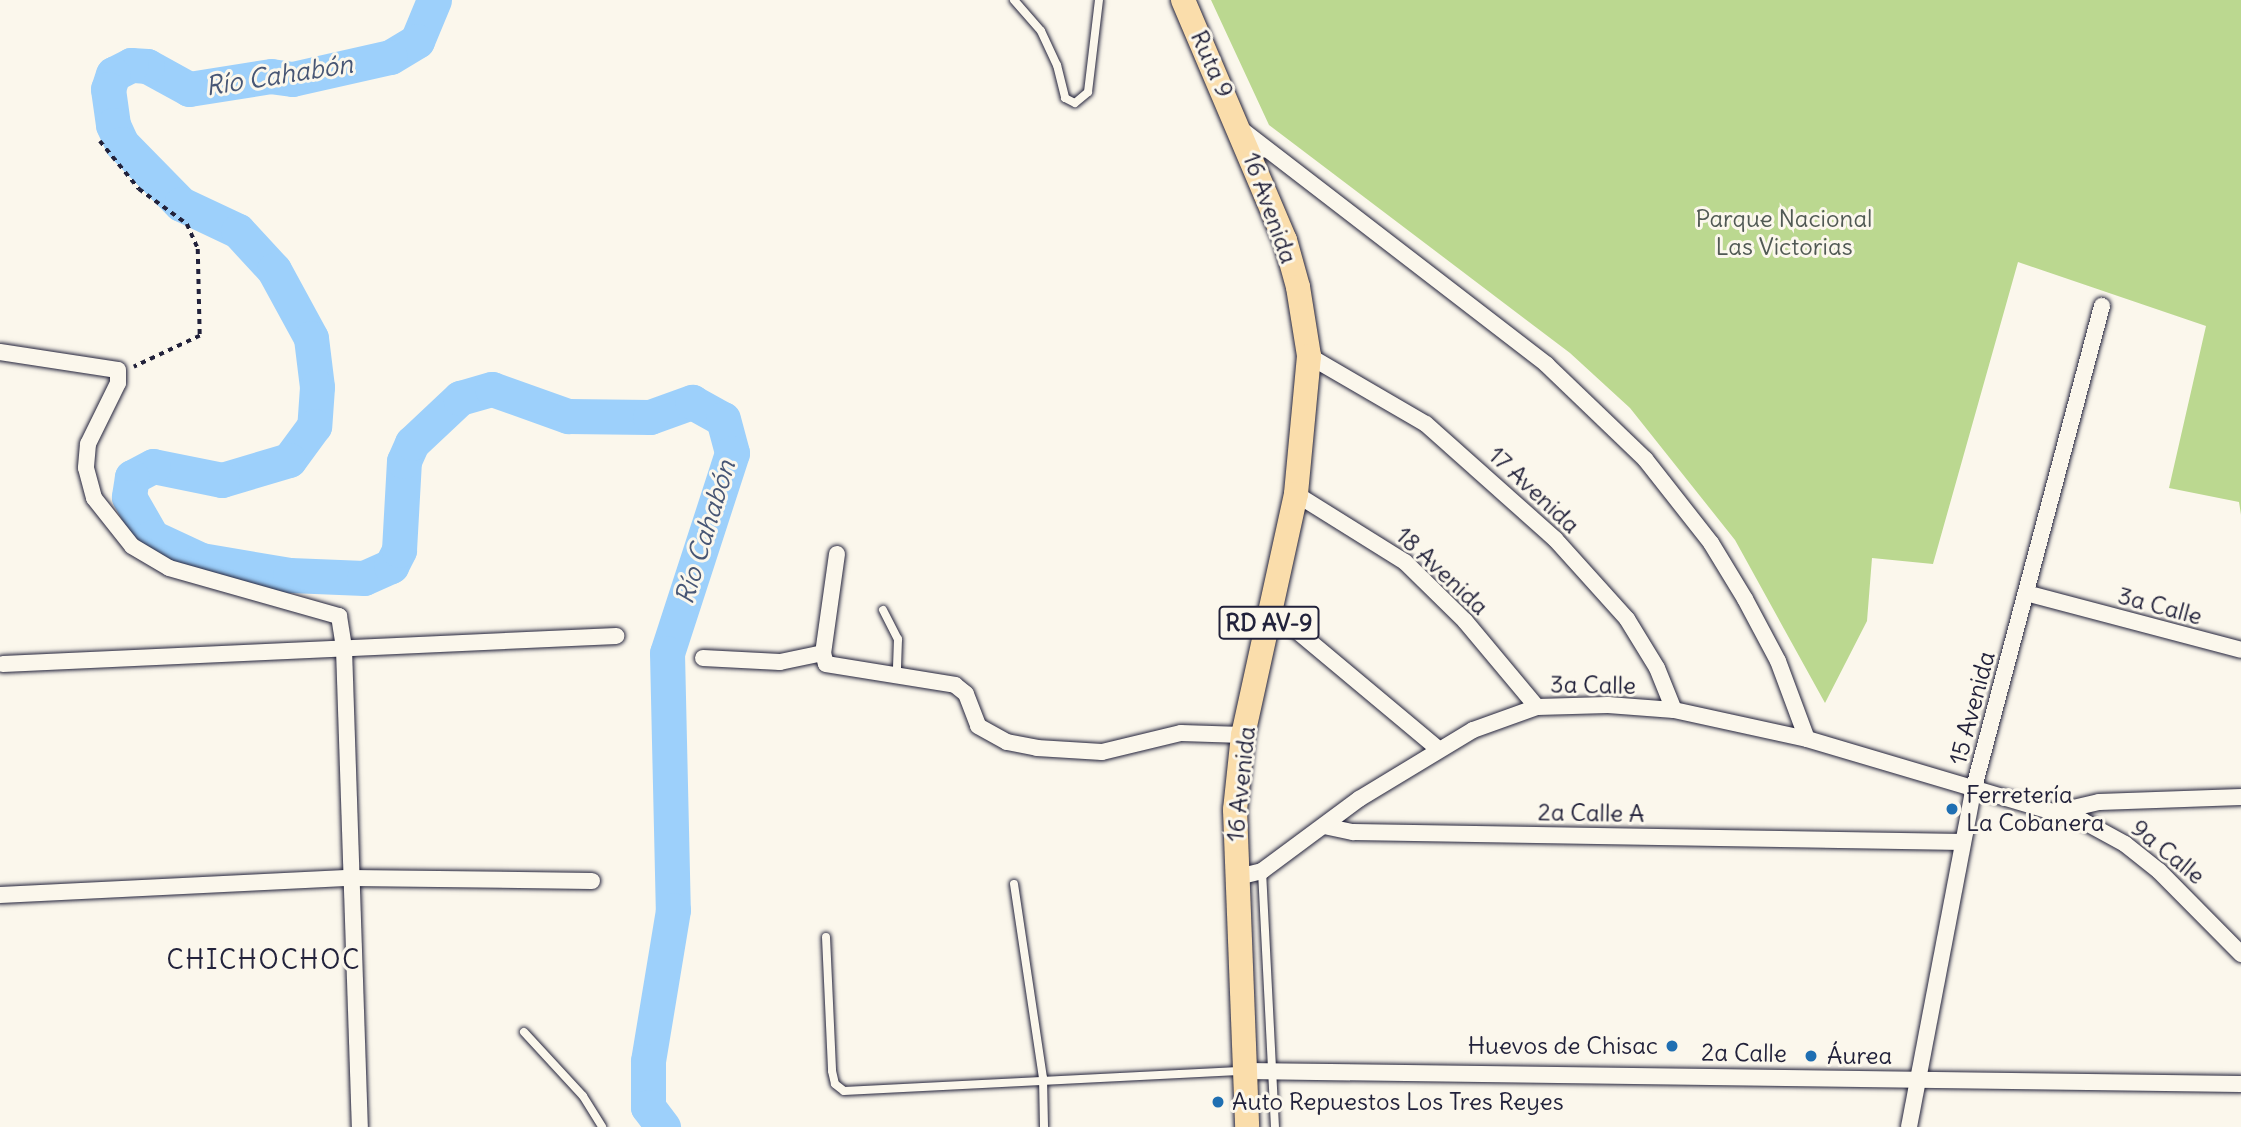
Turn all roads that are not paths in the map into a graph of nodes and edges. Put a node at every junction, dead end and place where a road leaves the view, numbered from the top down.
1 (1014, 0) edge
2 (1099, 0) edge
3 (1183, 0) edge
4 (1241, 130) junction
5 (2102, 306) dead end
6 (0, 352) edge
7 (1308, 356) junction
8 (1296, 494) junction
9 (837, 554) dead end
10 (2026, 593) junction
11 (883, 610) dead end
12 (1272, 610) junction
13 (616, 636) dead end
14 (344, 649) junction
15 (2241, 650) edge
16 (822, 653) junction
17 (703, 658) dead end
18 (3, 664) dead end
19 (897, 672) junction
20 (1536, 707) junction
21 (1674, 710) junction
22 (1244, 735) junction
23 (1807, 739) junction
24 (1437, 748) junction
25 (1973, 791) junction
26 (2241, 797) edge
27 (2056, 812) junction
28 (1324, 826) junction
29 (1963, 842) junction
30 (1262, 871) junction
31 (351, 878) junction
32 (1234, 878) junction
33 (592, 881) dead end
34 (1014, 884) dead end
35 (0, 895) edge
36 (827, 937) dead end
37 (2241, 954) edge
38 (524, 1032) dead end
39 (1258, 1070) junction
40 (1043, 1078) junction
41 (1919, 1078) junction
42 (2241, 1084) edge
43 (360, 1127) edge
44 (602, 1127) edge
45 (1044, 1127) edge
46 (1247, 1127) edge
47 (1275, 1127) edge
48 (1909, 1127) edge

1 - 2 lane
3 - 4 main road, Ruta 9
4 - 7 main road, 16 Avenida / RD AV-9
4 - 23 street, 16 Avenida
5 - 10 street, 15 Avenida
6 - 14 street
7 - 8 main road, 16 Avenida / RD AV-9
7 - 21 street, 17 Avenida
8 - 12 main road, 16 Avenida / RD AV-9
8 - 20 street, 18 Avenida
9 - 16 street
10 - 15 street, 3a Calle
10 - 25 street, 15 Avenida
11 - 19 lane
12 - 22 main road, 16 Avenida / RD AV-9
12 - 24 street
13 - 14 street
14 - 18 street
14 - 31 street
16 - 17 street
16 - 19 street
19 - 22 street
20 - 21 street, 3a Calle
20 - 24 street, 3a Calle
21 - 23 street, 3a Calle
22 - 32 main road, 16 Avenida / RD AV-9
23 - 25 street, 9a Calle
24 - 28 street, 3a Calle
25 - 27 street, 9a Calle
25 - 29 street, 15 Avenida
26 - 27 street
27 - 37 street, 9a Calle
28 - 29 street, 2a Calle A
28 - 30 street
29 - 41 street, 15 Avenida
30 - 32 street
30 - 39 lane, 16 Avenida
31 - 33 street
31 - 35 street
31 - 43 street
32 - 39 main road, 16 Avenida / RD AV-9
34 - 40 lane
36 - 40 lane
38 - 44 lane
39 - 40 lane
39 - 41 street, 2a Calle
39 - 46 main road, 16 Avenida / RD AV-9
39 - 47 lane, 16 Avenida
40 - 45 lane
41 - 42 street, 2a Calle
41 - 48 street, 15 Avenida

